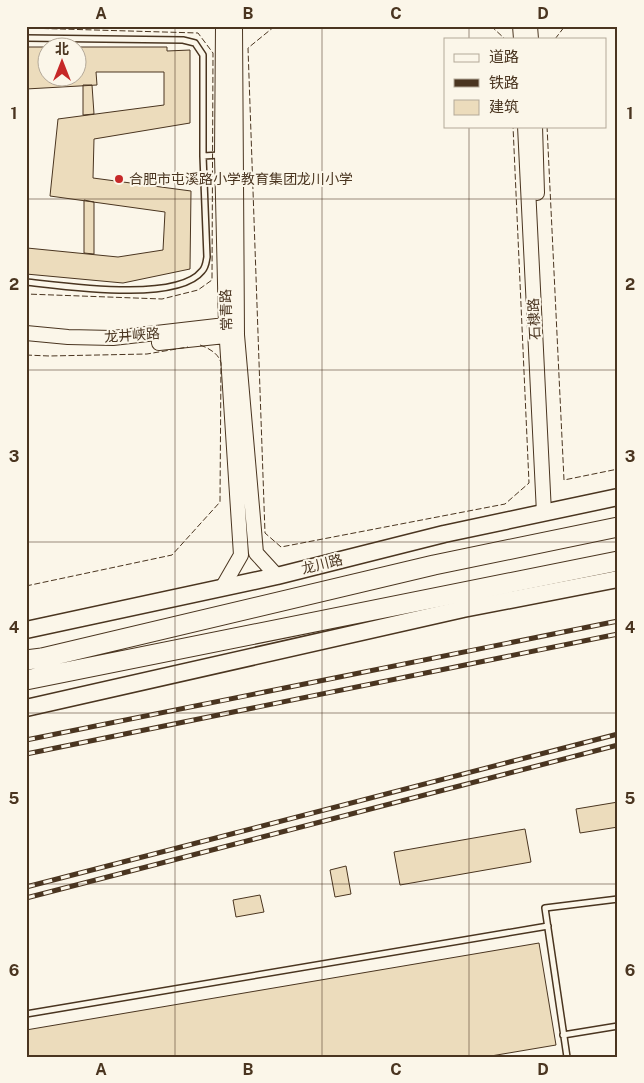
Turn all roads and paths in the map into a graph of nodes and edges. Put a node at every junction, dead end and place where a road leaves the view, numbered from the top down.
1 (223, 26) edge
2 (235, 26) edge
3 (26, 38) edge
4 (525, 128) edge
5 (534, 128) edge
6 (229, 154) junction
7 (203, 156) junction
8 (26, 282) edge
9 (231, 330) junction
10 (26, 333) edge
11 (26, 342) edge
12 (618, 497) edge
13 (547, 512) junction
14 (618, 528) edge
15 (618, 561) edge
16 (277, 576) junction
17 (618, 579) edge
18 (222, 588) junction
19 (26, 630) edge
20 (26, 660) edge
21 (26, 680) edge
22 (26, 708) edge
23 (618, 899) edge
24 (548, 926) junction
25 (26, 1014) edge
26 (618, 1026) edge
27 (563, 1035) junction
28 (566, 1057) edge

1 - 6 street, 常青路
2 - 6 street, 常青路
3 - 7 lane
4 - 13 street, 石棣路
5 - 13 street, 石棣路
6 - 7 lane
6 - 9 street, 常青路
7 - 8 lane
9 - 10 street, 龙井峡路
9 - 11 street, 龙井峡路
9 - 16 street, 常青路
9 - 18 street, 常青路
12 - 13 main road, 龙川路
13 - 16 main road, 龙川路
14 - 20 highway, 龙川路
15 - 21 highway
16 - 18 main road, 龙川路
17 - 22 main road
18 - 19 main road, 龙川路
23 - 24 lane
24 - 25 lane
24 - 27 lane
26 - 27 lane
27 - 28 lane

